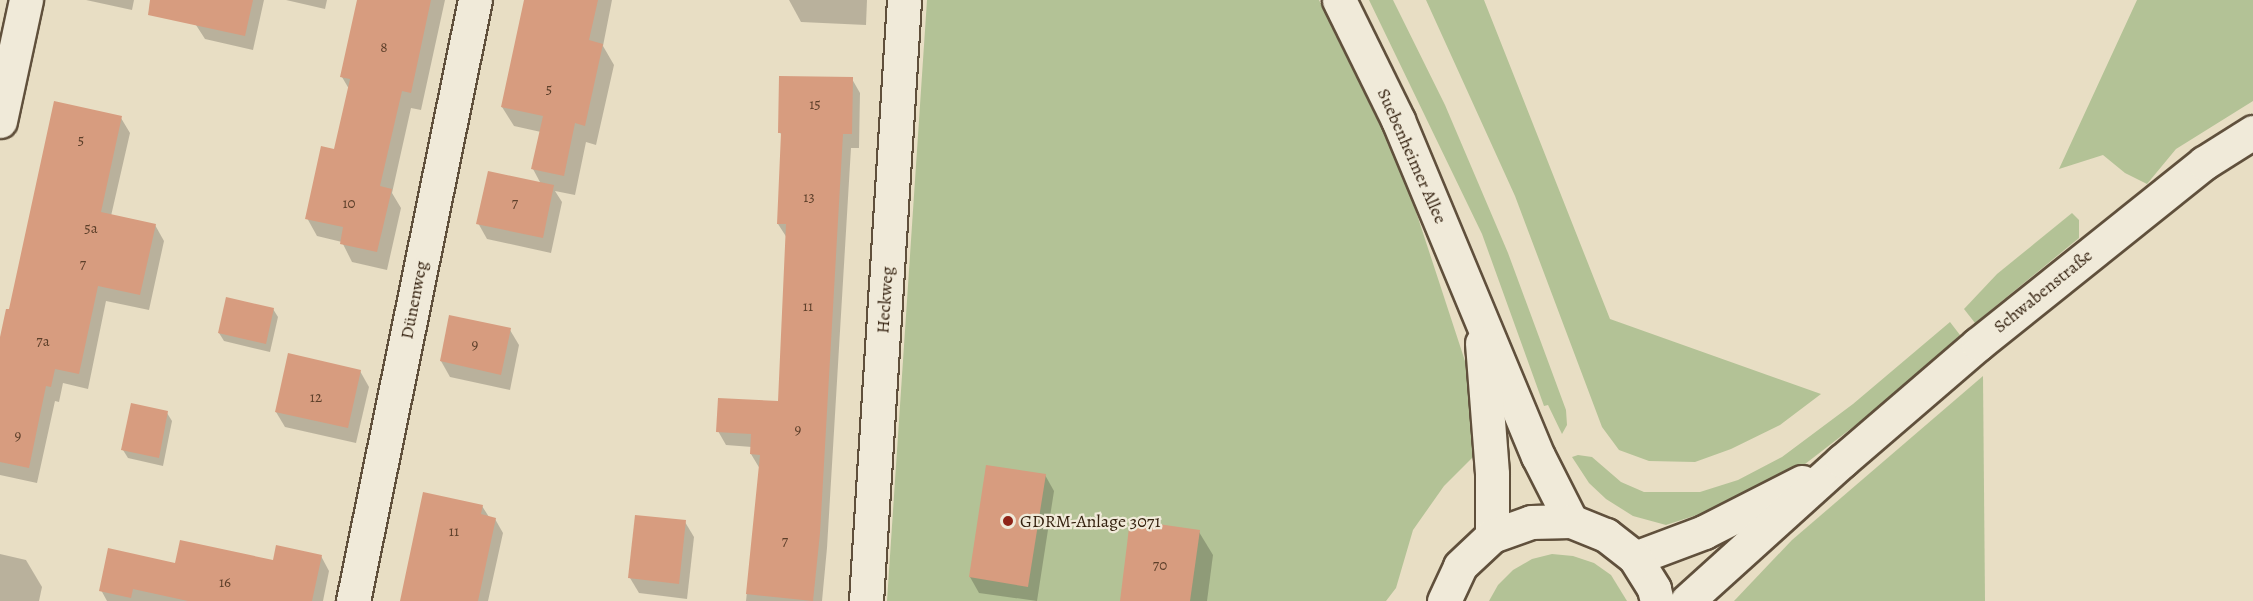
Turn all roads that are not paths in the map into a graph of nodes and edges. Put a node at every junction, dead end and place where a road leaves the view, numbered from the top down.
1 (26, 0) edge
2 (475, 0) edge
3 (904, 0) edge
4 (1339, 0) edge
5 (0, 121) edge
6 (2253, 132) edge
7 (1479, 314) junction
8 (1842, 461) junction
9 (1571, 521) junction
10 (1492, 536) junction
11 (1635, 558) junction
12 (352, 601) edge
13 (866, 601) edge
14 (1444, 601) edge
15 (1657, 601) edge
16 (1687, 601) edge

1 - 5 street
2 - 12 street, Dünenweg
3 - 13 street, Heckweg
4 - 7 street, Suebenheimer Allee
6 - 8 street, Schwabenstraße
7 - 9 street, Suebenheimer Allee
7 - 10 street, Suebenheimer Allee
8 - 11 street, Schwabenstraße
8 - 16 street, Schwabenstraße
9 - 10 street
9 - 11 street
10 - 14 street
11 - 15 street

